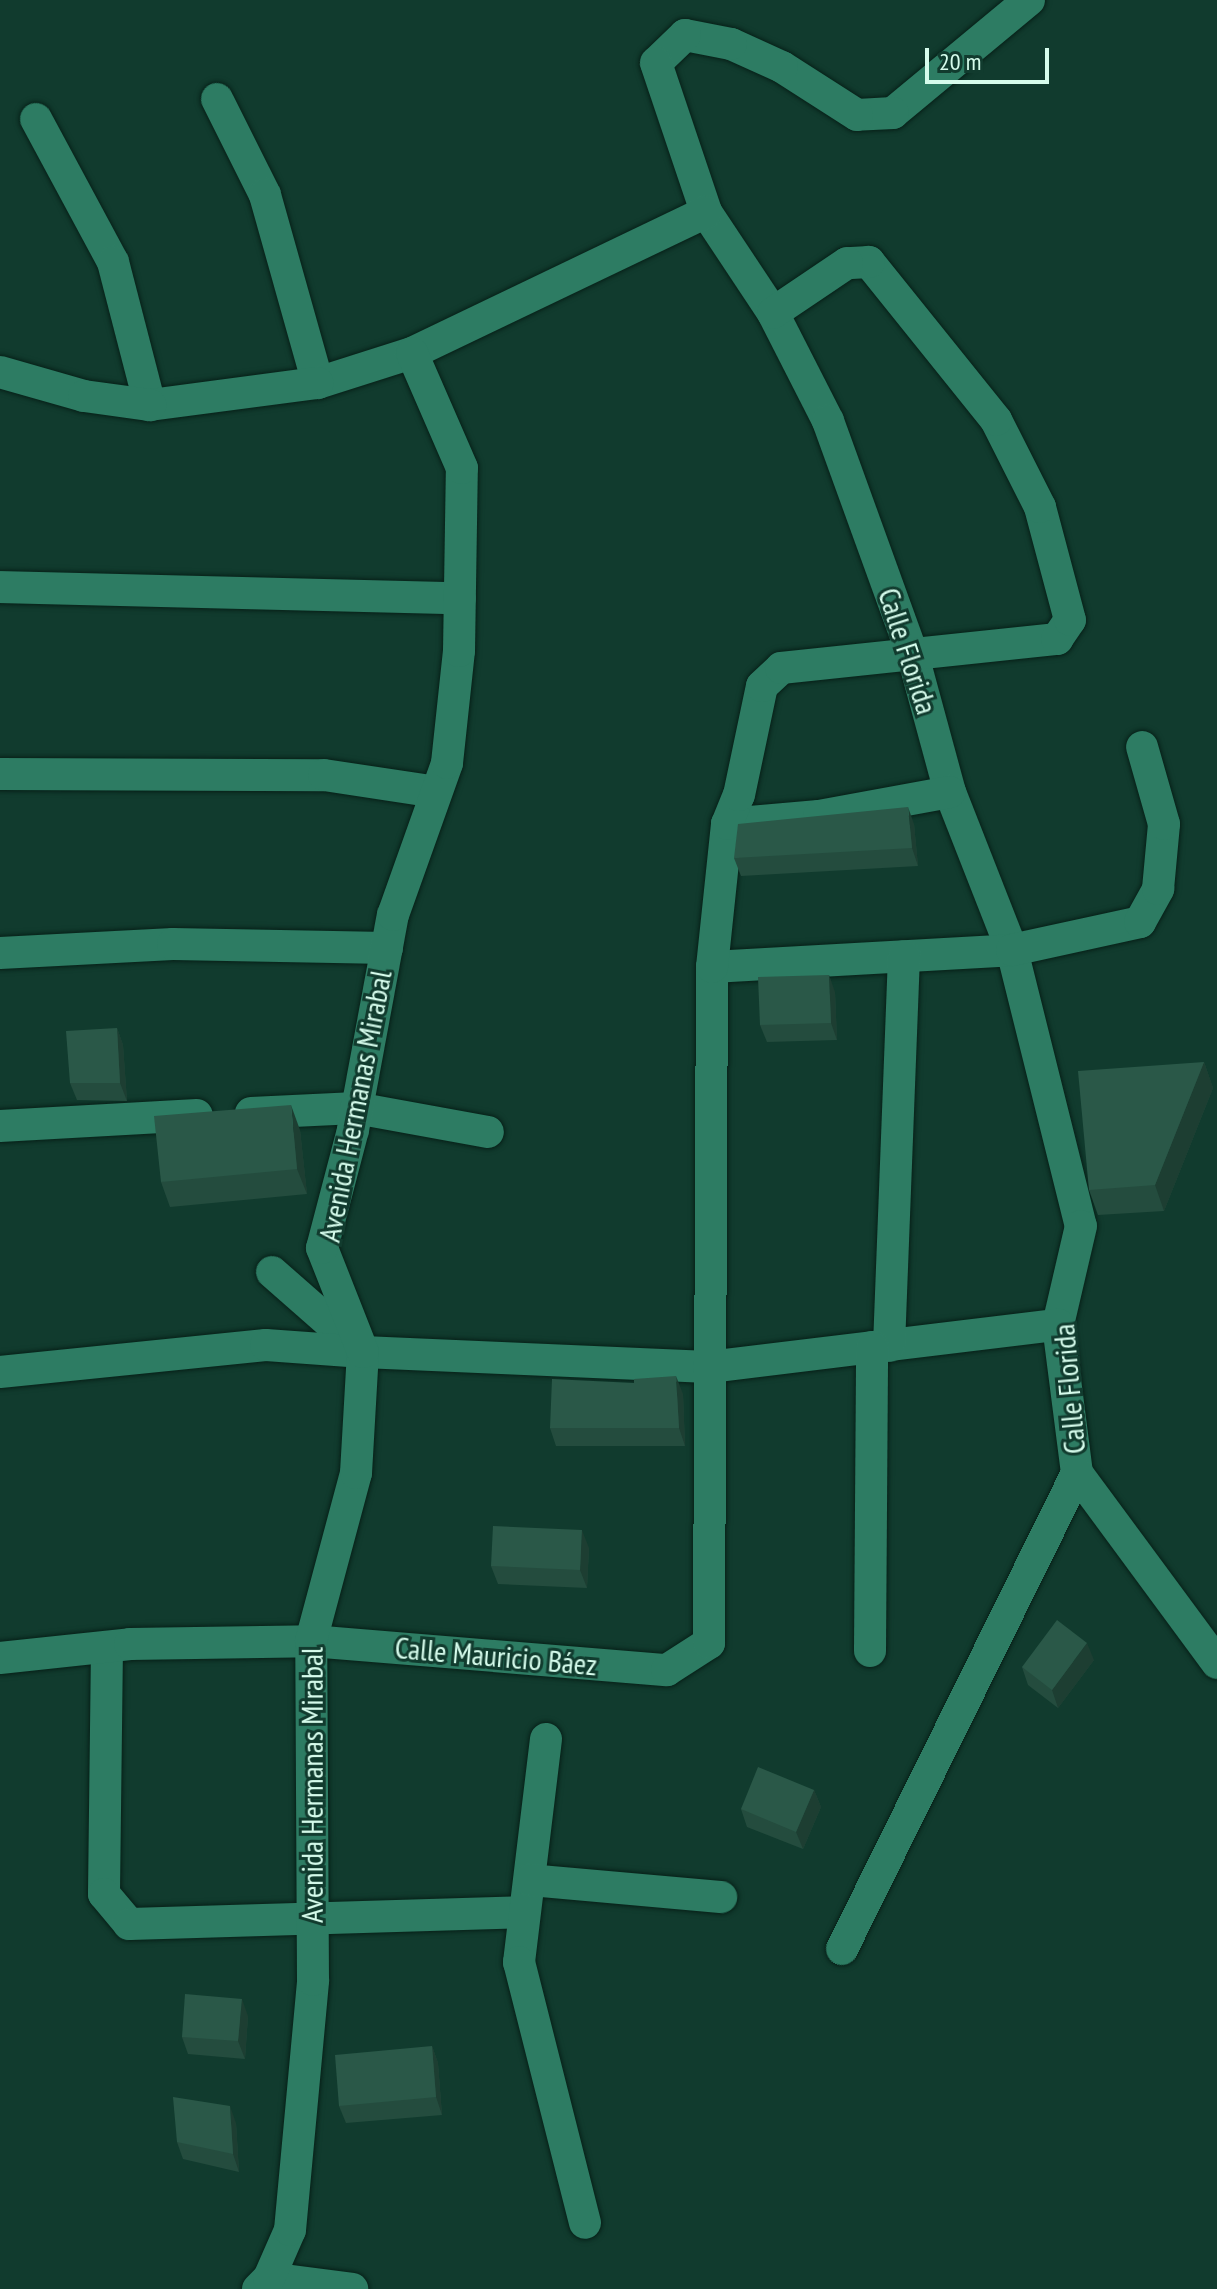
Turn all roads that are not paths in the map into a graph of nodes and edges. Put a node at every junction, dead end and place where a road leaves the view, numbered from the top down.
1 (1029, 0) edge
2 (217, 99) dead end
3 (36, 119) dead end
4 (706, 212) junction
5 (773, 313) junction
6 (412, 353) junction
7 (0, 372) edge
8 (318, 383) junction
9 (150, 405) junction
10 (0, 587) edge
11 (460, 598) junction
12 (913, 656) junction
13 (1142, 747) dead end
14 (0, 774) edge
15 (436, 792) junction
16 (950, 792) junction
17 (727, 824) junction
18 (387, 948) junction
19 (1012, 950) junction
20 (0, 953) edge
21 (904, 956) junction
22 (712, 967) junction
23 (356, 1108) junction
24 (0, 1126) edge
25 (488, 1132) dead end
26 (272, 1272) dead end
27 (1058, 1325) junction
28 (880, 1346) junction
29 (363, 1352) junction
30 (709, 1367) junction
31 (0, 1372) edge
32 (1077, 1473) junction
33 (311, 1641) junction
34 (107, 1647) junction
35 (870, 1651) dead end
36 (0, 1658) edge
37 (1217, 1663) edge
38 (546, 1739) dead end
39 (530, 1880) junction
40 (721, 1897) dead end
41 (522, 1912) junction
42 (311, 1921) junction
43 (842, 1949) dead end
44 (585, 2223) dead end
45 (264, 2284) edge
46 (352, 2289) edge

1 - 4 street, Calle Florida
2 - 8 street
3 - 9 street
4 - 5 street, Calle Florida
4 - 6 street
5 - 12 street, Calle Florida
5 - 12 street
6 - 8 street
6 - 11 street, Avenida Hermanas Mirabal
7 - 9 street
8 - 9 street
10 - 11 street
11 - 15 street, Avenida Hermanas Mirabal
12 - 16 street, Calle Florida
12 - 17 street
13 - 19 street
14 - 15 street
15 - 18 street, Avenida Hermanas Mirabal
16 - 17 street
16 - 19 street, Calle Florida
17 - 22 street
18 - 20 street
18 - 23 street, Avenida Hermanas Mirabal
19 - 21 street
19 - 27 street, Calle Florida
21 - 22 street
21 - 28 street
22 - 30 street
23 - 24 street
23 - 25 street
23 - 29 street, Avenida Hermanas Mirabal
26 - 29 street
27 - 28 street
27 - 32 street, Calle Florida
28 - 30 street
28 - 35 street
29 - 30 street
29 - 31 street
29 - 33 street, Avenida Hermanas Mirabal
30 - 33 street, Calle Mauricio Báez
32 - 37 street, Calle Florida
32 - 43 street
33 - 34 street, Calle Mauricio Báez
33 - 42 street, Avenida Hermanas Mirabal
34 - 36 street, Calle Mauricio Báez
34 - 42 street
38 - 39 street
39 - 40 street
39 - 41 street
41 - 42 street
41 - 44 street
42 - 45 street, Avenida Hermanas Mirabal
45 - 46 street

